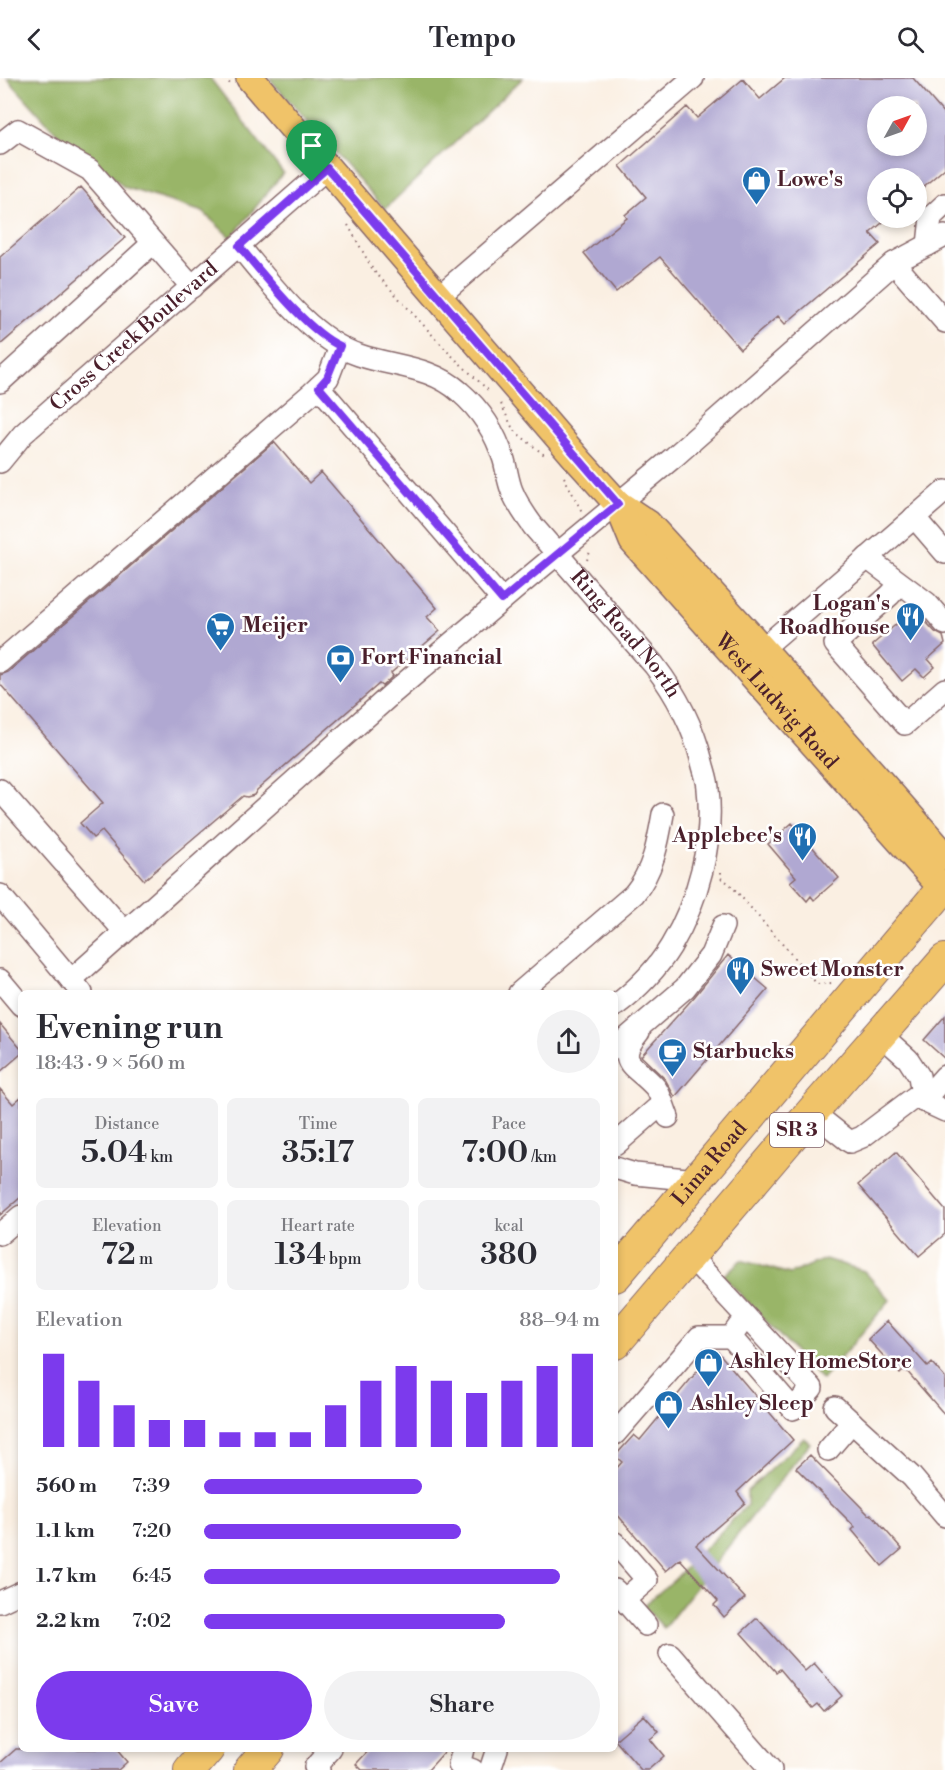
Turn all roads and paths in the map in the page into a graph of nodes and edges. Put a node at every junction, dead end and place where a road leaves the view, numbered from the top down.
1 (225, 78) edge
2 (693, 78) edge
3 (241, 82) edge
4 (0, 144) edge
5 (327, 168) junction
6 (945, 204) edge
7 (344, 217) dead end
8 (936, 240) edge
9 (153, 243) junction
10 (239, 246) junction
11 (894, 263) junction
12 (192, 287) junction
13 (438, 297) junction
14 (945, 321) edge
15 (340, 346) junction
16 (0, 382) edge
17 (319, 387) junction
18 (491, 392) dead end
19 (499, 400) dead end
20 (1, 458) edge
21 (553, 462) dead end
22 (562, 472) dead end
23 (945, 491) edge
24 (618, 504) junction
25 (584, 515) dead end
26 (914, 518) junction
27 (558, 553) junction
28 (945, 554) edge
29 (867, 558) junction
30 (900, 584) junction
31 (502, 600) junction
32 (945, 624) edge
33 (762, 649) junction
34 (0, 662) edge
35 (945, 690) edge
36 (0, 789) edge
37 (663, 814) dead end
38 (945, 856) edge
39 (721, 866) dead end
40 (944, 889) edge
41 (4, 908) edge
42 (723, 926) dead end
43 (124, 931) junction
44 (945, 960) edge
45 (0, 981) edge
46 (817, 984) dead end
47 (76, 987) edge
48 (522, 990) edge
49 (18, 1002) edge
50 (618, 1004) edge
51 (649, 1020) junction
52 (880, 1034) junction
53 (618, 1046) edge
54 (945, 1076) edge
55 (923, 1101) junction
56 (945, 1111) edge
57 (812, 1112) junction
58 (618, 1143) edge
59 (618, 1169) edge
60 (696, 1180) junction
61 (18, 1218) edge
62 (0, 1233) edge
63 (689, 1255) junction
64 (618, 1272) edge
65 (747, 1317) junction
66 (731, 1336) junction
67 (618, 1338) edge
68 (835, 1407) dead end
69 (852, 1422) junction
70 (618, 1431) edge
71 (828, 1449) dead end
72 (945, 1516) edge
73 (618, 1546) edge
74 (619, 1595) edge
75 (645, 1625) dead end
76 (670, 1654) dead end
77 (205, 1752) edge
78 (265, 1752) edge
79 (329, 1752) edge
80 (496, 1752) edge
81 (316, 1769) edge
82 (190, 1770) edge
83 (250, 1770) edge
84 (490, 1770) edge
85 (771, 1770) edge

1 - 3 path
2 - 13 street
3 - 5 main road, West Ludwig Road
4 - 9 street
5 - 10 street, Cross Creek Boulevard
5 - 13 main road, West Ludwig Road
6 - 8 street
7 - 18 path
8 - 11 street
9 - 12 street
9 - 16 street
10 - 12 street, Cross Creek Boulevard
10 - 15 street, Ring Road North
11 - 14 street
11 - 24 street
12 - 20 street, Cross Creek Boulevard
13 - 24 main road, West Ludwig Road
15 - 17 street
15 - 27 street, Ring Road North
17 - 31 street
17 - 34 street
19 - 21 path
22 - 25 path
23 - 26 street
24 - 27 street
24 - 33 main road, West Ludwig Road
24 - 40 main road, West Ludwig Road
26 - 28 street
26 - 29 street
27 - 31 street
27 - 50 street, Ring Road North
29 - 30 street
29 - 33 street
30 - 32 street
30 - 35 street
31 - 43 street
33 - 38 main road, West Ludwig Road
36 - 43 street
37 - 48 street
39 - 46 path
40 - 60 highway, Lima Road / SR 3
41 - 47 street
42 - 51 street
43 - 47 street
44 - 52 highway, Lima Road / SR 3
45 - 49 street
51 - 53 street
51 - 58 street
52 - 55 street
52 - 57 highway, Lima Road / SR 3
54 - 55 street
55 - 56 street
55 - 57 street
57 - 63 highway, Lima Road / SR 3
59 - 60 street
60 - 64 highway, Lima Road / SR 3
61 - 62 street
63 - 65 street
63 - 67 highway, Lima Road / SR 3
65 - 66 street
65 - 66 street
66 - 70 street
68 - 69 street
69 - 71 street
69 - 72 street
73 - 74 street
74 - 75 street
76 - 85 street
77 - 82 highway
78 - 83 highway
79 - 81 street
80 - 84 street

